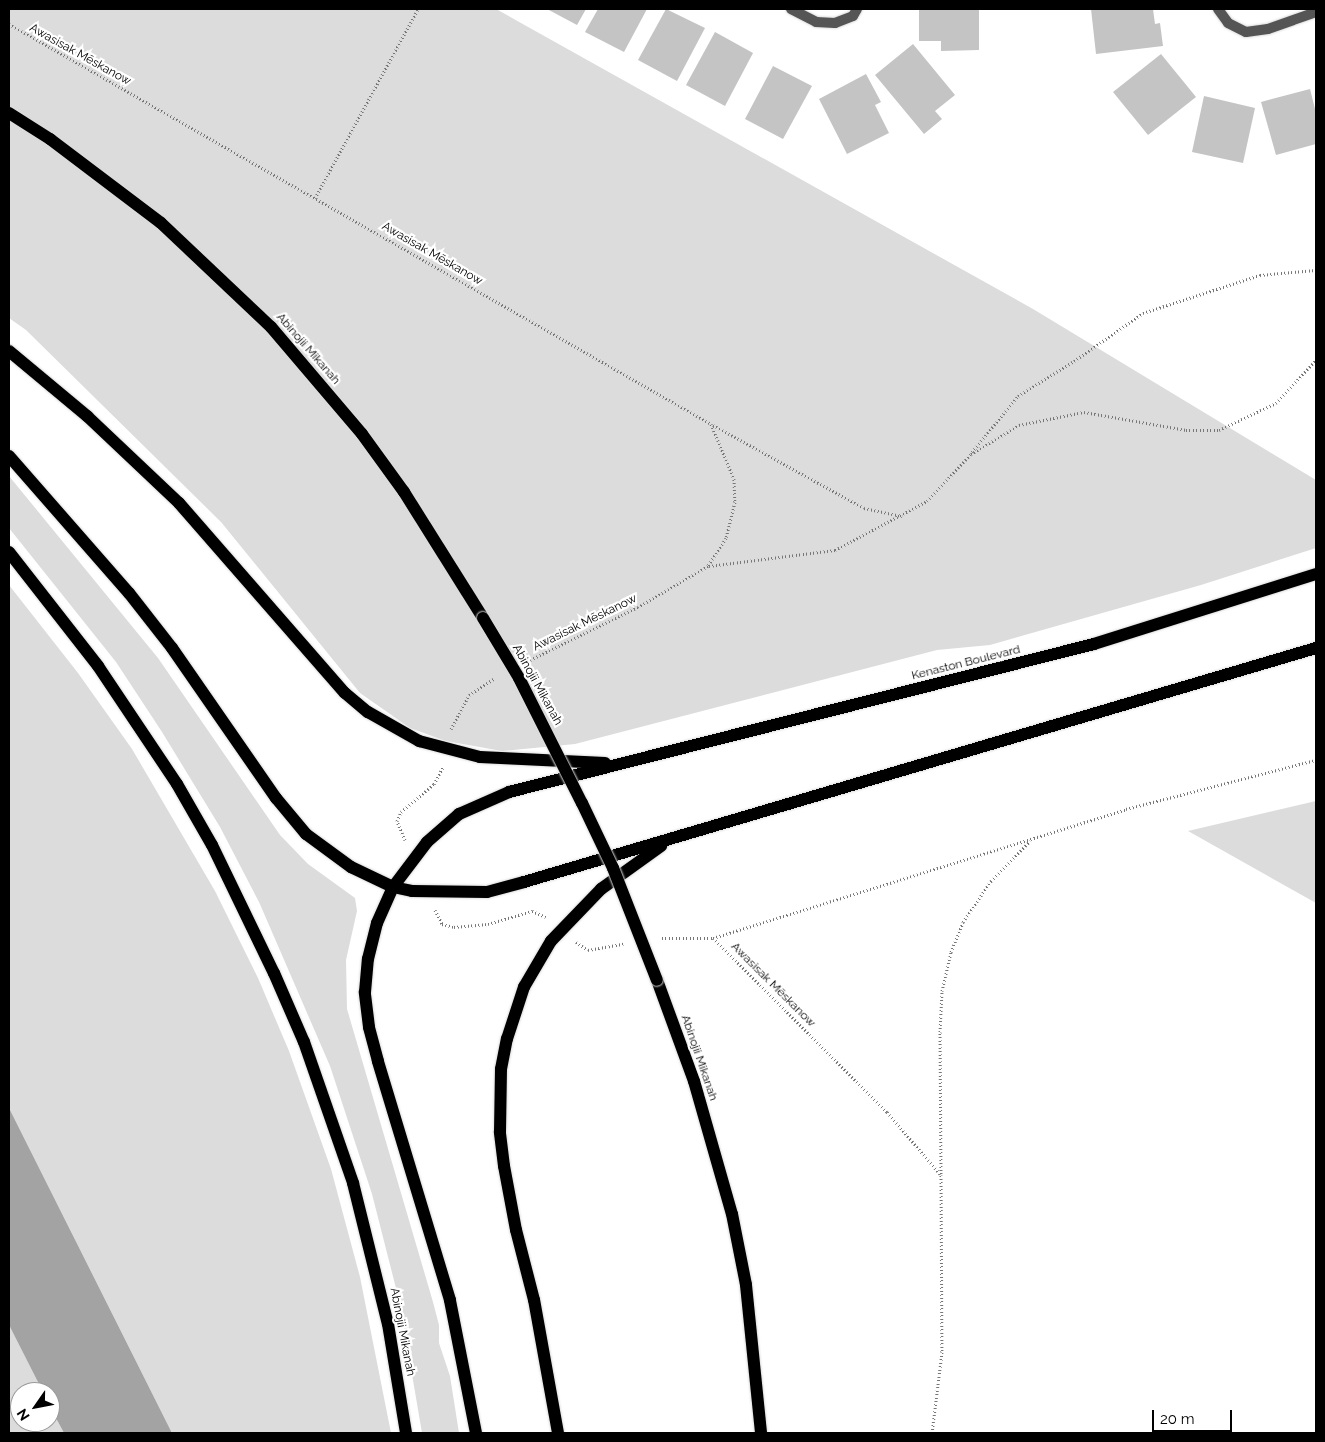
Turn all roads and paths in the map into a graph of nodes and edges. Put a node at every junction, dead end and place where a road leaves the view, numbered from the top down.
1 (418, 9) edge
2 (791, 9) edge
3 (857, 9) edge
4 (1218, 9) edge
5 (1316, 12) edge
6 (9, 24) edge
7 (9, 113) edge
8 (315, 198) junction
9 (1316, 270) edge
10 (9, 351) edge
11 (1316, 360) edge
12 (711, 424) junction
13 (971, 454) junction
14 (9, 456) edge
15 (902, 516) junction
16 (9, 552) edge
17 (708, 566) junction
18 (1316, 574) edge
19 (1316, 648) edge
20 (527, 662) dead end
21 (502, 674) dead end
22 (449, 750) junction
23 (1316, 760) edge
24 (618, 764) junction
25 (1033, 839) junction
26 (672, 840) junction
27 (413, 858) junction
28 (393, 886) junction
29 (429, 894) junction
30 (560, 928) junction
31 (713, 938) junction
32 (659, 939) dead end
33 (631, 943) dead end
34 (941, 1175) junction
35 (406, 1433) edge
36 (476, 1433) edge
37 (558, 1433) edge
38 (761, 1433) edge
39 (932, 1433) edge

1 - 8 path
2 - 3 street
4 - 5 street
6 - 8 path, Awasisak Mēskanow
7 - 38 main road, Abinojii Mikanah, bridge
8 - 12 path, Awasisak Mēskanow
9 - 13 path
10 - 22 main road
11 - 13 path
12 - 15 path
12 - 17 path, Awasisak Mēskanow
13 - 15 path
14 - 28 main road
15 - 17 path
16 - 35 main road, Abinojii Mikanah
17 - 20 path, Awasisak Mēskanow
18 - 24 main road, Kenaston Boulevard
19 - 26 main road
21 - 22 path
22 - 24 main road
22 - 27 path
23 - 25 path
24 - 27 main road, Kenaston Boulevard
25 - 31 path
25 - 34 path
26 - 29 main road
26 - 30 main road
27 - 28 main road, Kenaston Boulevard
28 - 29 main road
28 - 36 main road, Kenaston Boulevard
29 - 30 path
30 - 33 path
30 - 37 main road
31 - 32 path, Awasisak Mēskanow
31 - 34 path, Awasisak Mēskanow
34 - 39 path

